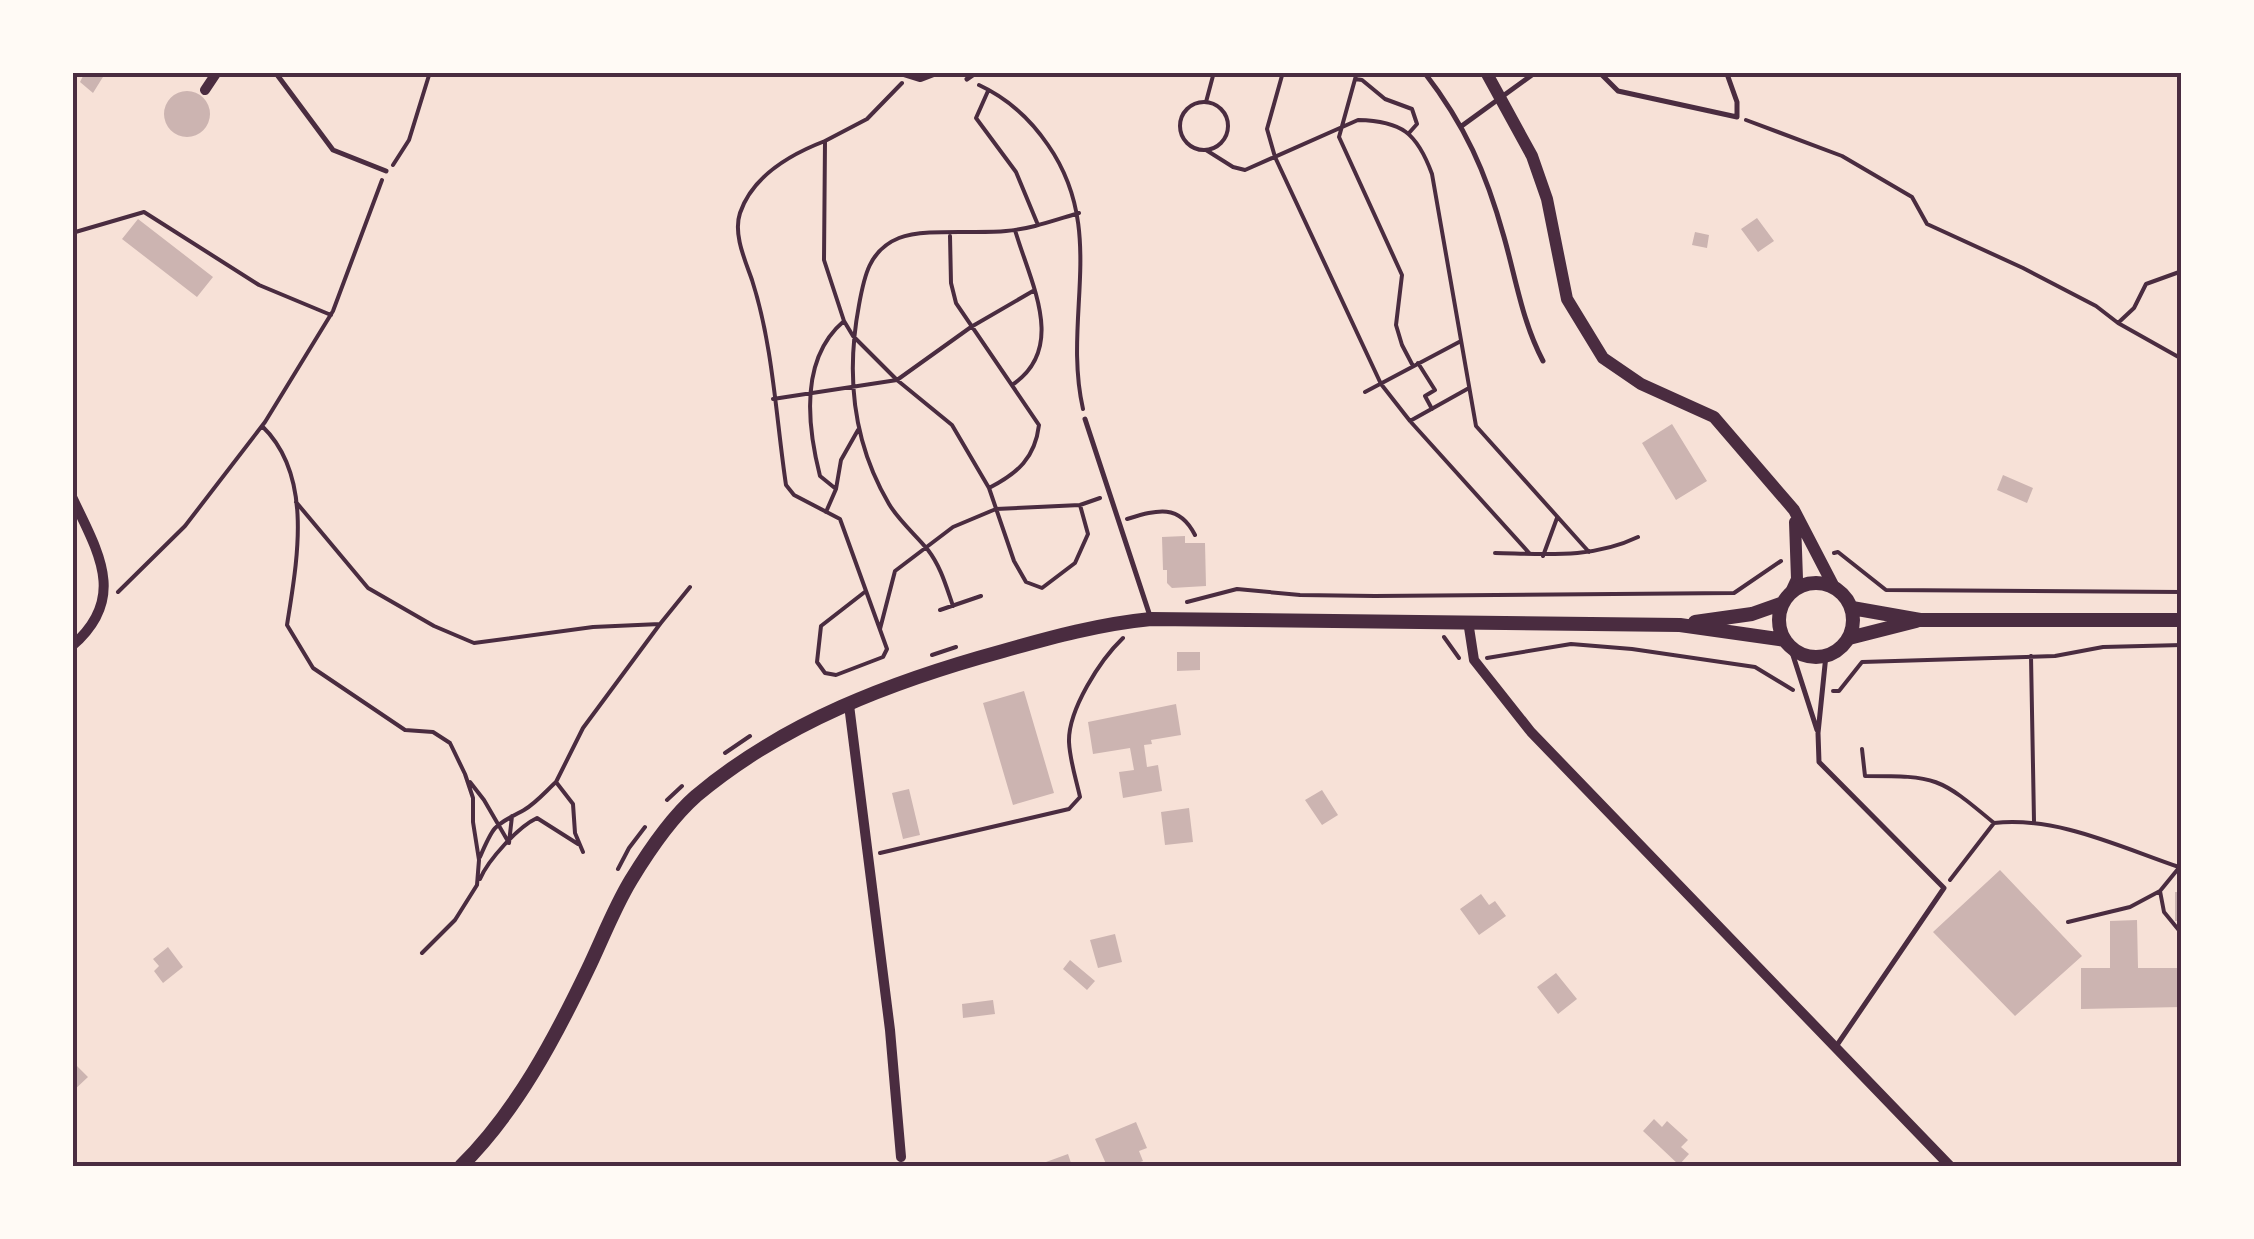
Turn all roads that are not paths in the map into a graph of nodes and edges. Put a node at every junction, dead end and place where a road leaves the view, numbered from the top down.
1 (217, 72) edge
2 (274, 72) edge
3 (932, 72) edge
4 (977, 72) edge
5 (1424, 72) edge
6 (1486, 72) edge
7 (1536, 72) edge
8 (1598, 72) edge
9 (906, 74) edge
10 (1727, 74) edge
11 (967, 79) road end
12 (205, 90) dead end
13 (1500, 97) junction
14 (1463, 125) junction
15 (386, 171) road end
16 (1543, 361) dead end
17 (1086, 419) road end
18 (72, 497) edge
19 (1794, 510) junction
20 (1834, 586) junction
21 (1787, 598) junction
22 (1852, 608) junction
23 (1151, 619) junction
24 (1920, 620) junction
25 (2182, 620) edge
26 (1468, 621) junction
27 (1680, 625) junction
28 (1848, 638) junction
29 (1788, 643) junction
30 (72, 646) edge
31 (1826, 656) junction
32 (849, 705) junction
33 (1818, 733) junction
34 (1835, 1047) junction
35 (901, 1158) dead end
36 (461, 1166) edge
37 (1950, 1166) edge

1 - 12 street
2 - 15 lane
3 - 9 street
4 - 11 lane
5 - 14 lane
6 - 13 street
7 - 13 lane
8 - 10 lane
13 - 14 lane
13 - 19 street
14 - 16 lane
17 - 23 lane
18 - 30 street
19 - 20 street
19 - 21 street
20 - 21 main road
20 - 22 main road
21 - 27 main road
21 - 29 main road
22 - 24 main road
22 - 28 main road
23 - 26 main road
23 - 32 main road
24 - 25 main road
24 - 28 main road
26 - 27 main road
26 - 34 street
27 - 29 main road
28 - 31 main road
29 - 31 main road
29 - 33 lane
31 - 33 lane
32 - 35 street
32 - 36 main road
33 - 34 lane
34 - 37 street

